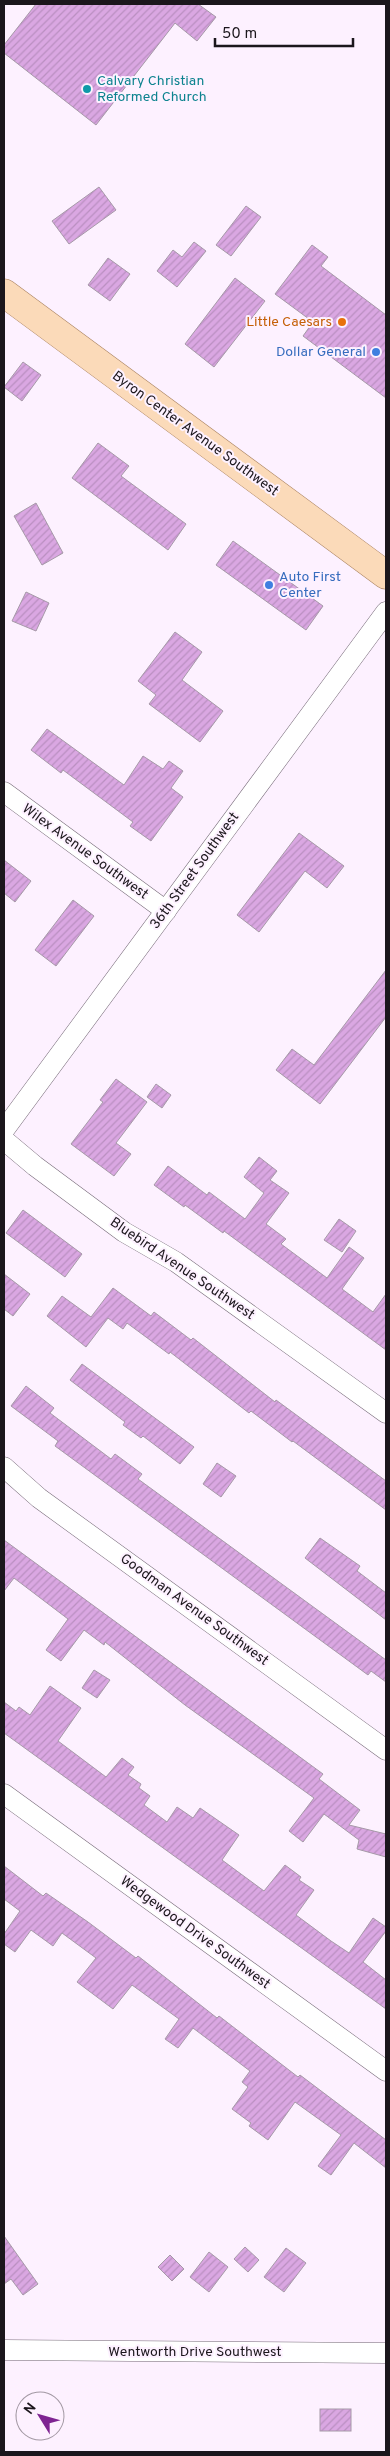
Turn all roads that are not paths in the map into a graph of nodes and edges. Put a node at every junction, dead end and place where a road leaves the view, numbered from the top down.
1 (4, 293) edge
2 (386, 575) edge
3 (386, 612) edge
4 (4, 792) edge
5 (166, 911) junction
6 (4, 1130) edge
7 (4, 1140) edge
8 (386, 1413) edge
9 (4, 1467) edge
10 (386, 1750) edge
11 (4, 1794) edge
12 (386, 2071) edge
13 (4, 2350) edge
14 (386, 2353) edge

1 - 2 main road, Byron Center Avenue Southwest
3 - 5 street, 36th Street Southwest
4 - 5 street, Wilex Avenue Southwest
5 - 6 street, 36th Street Southwest
7 - 8 street, Bluebird Avenue Southwest
9 - 10 street, Goodman Avenue Southwest
11 - 12 street, Wedgewood Drive Southwest
13 - 14 street, Wentworth Drive Southwest

